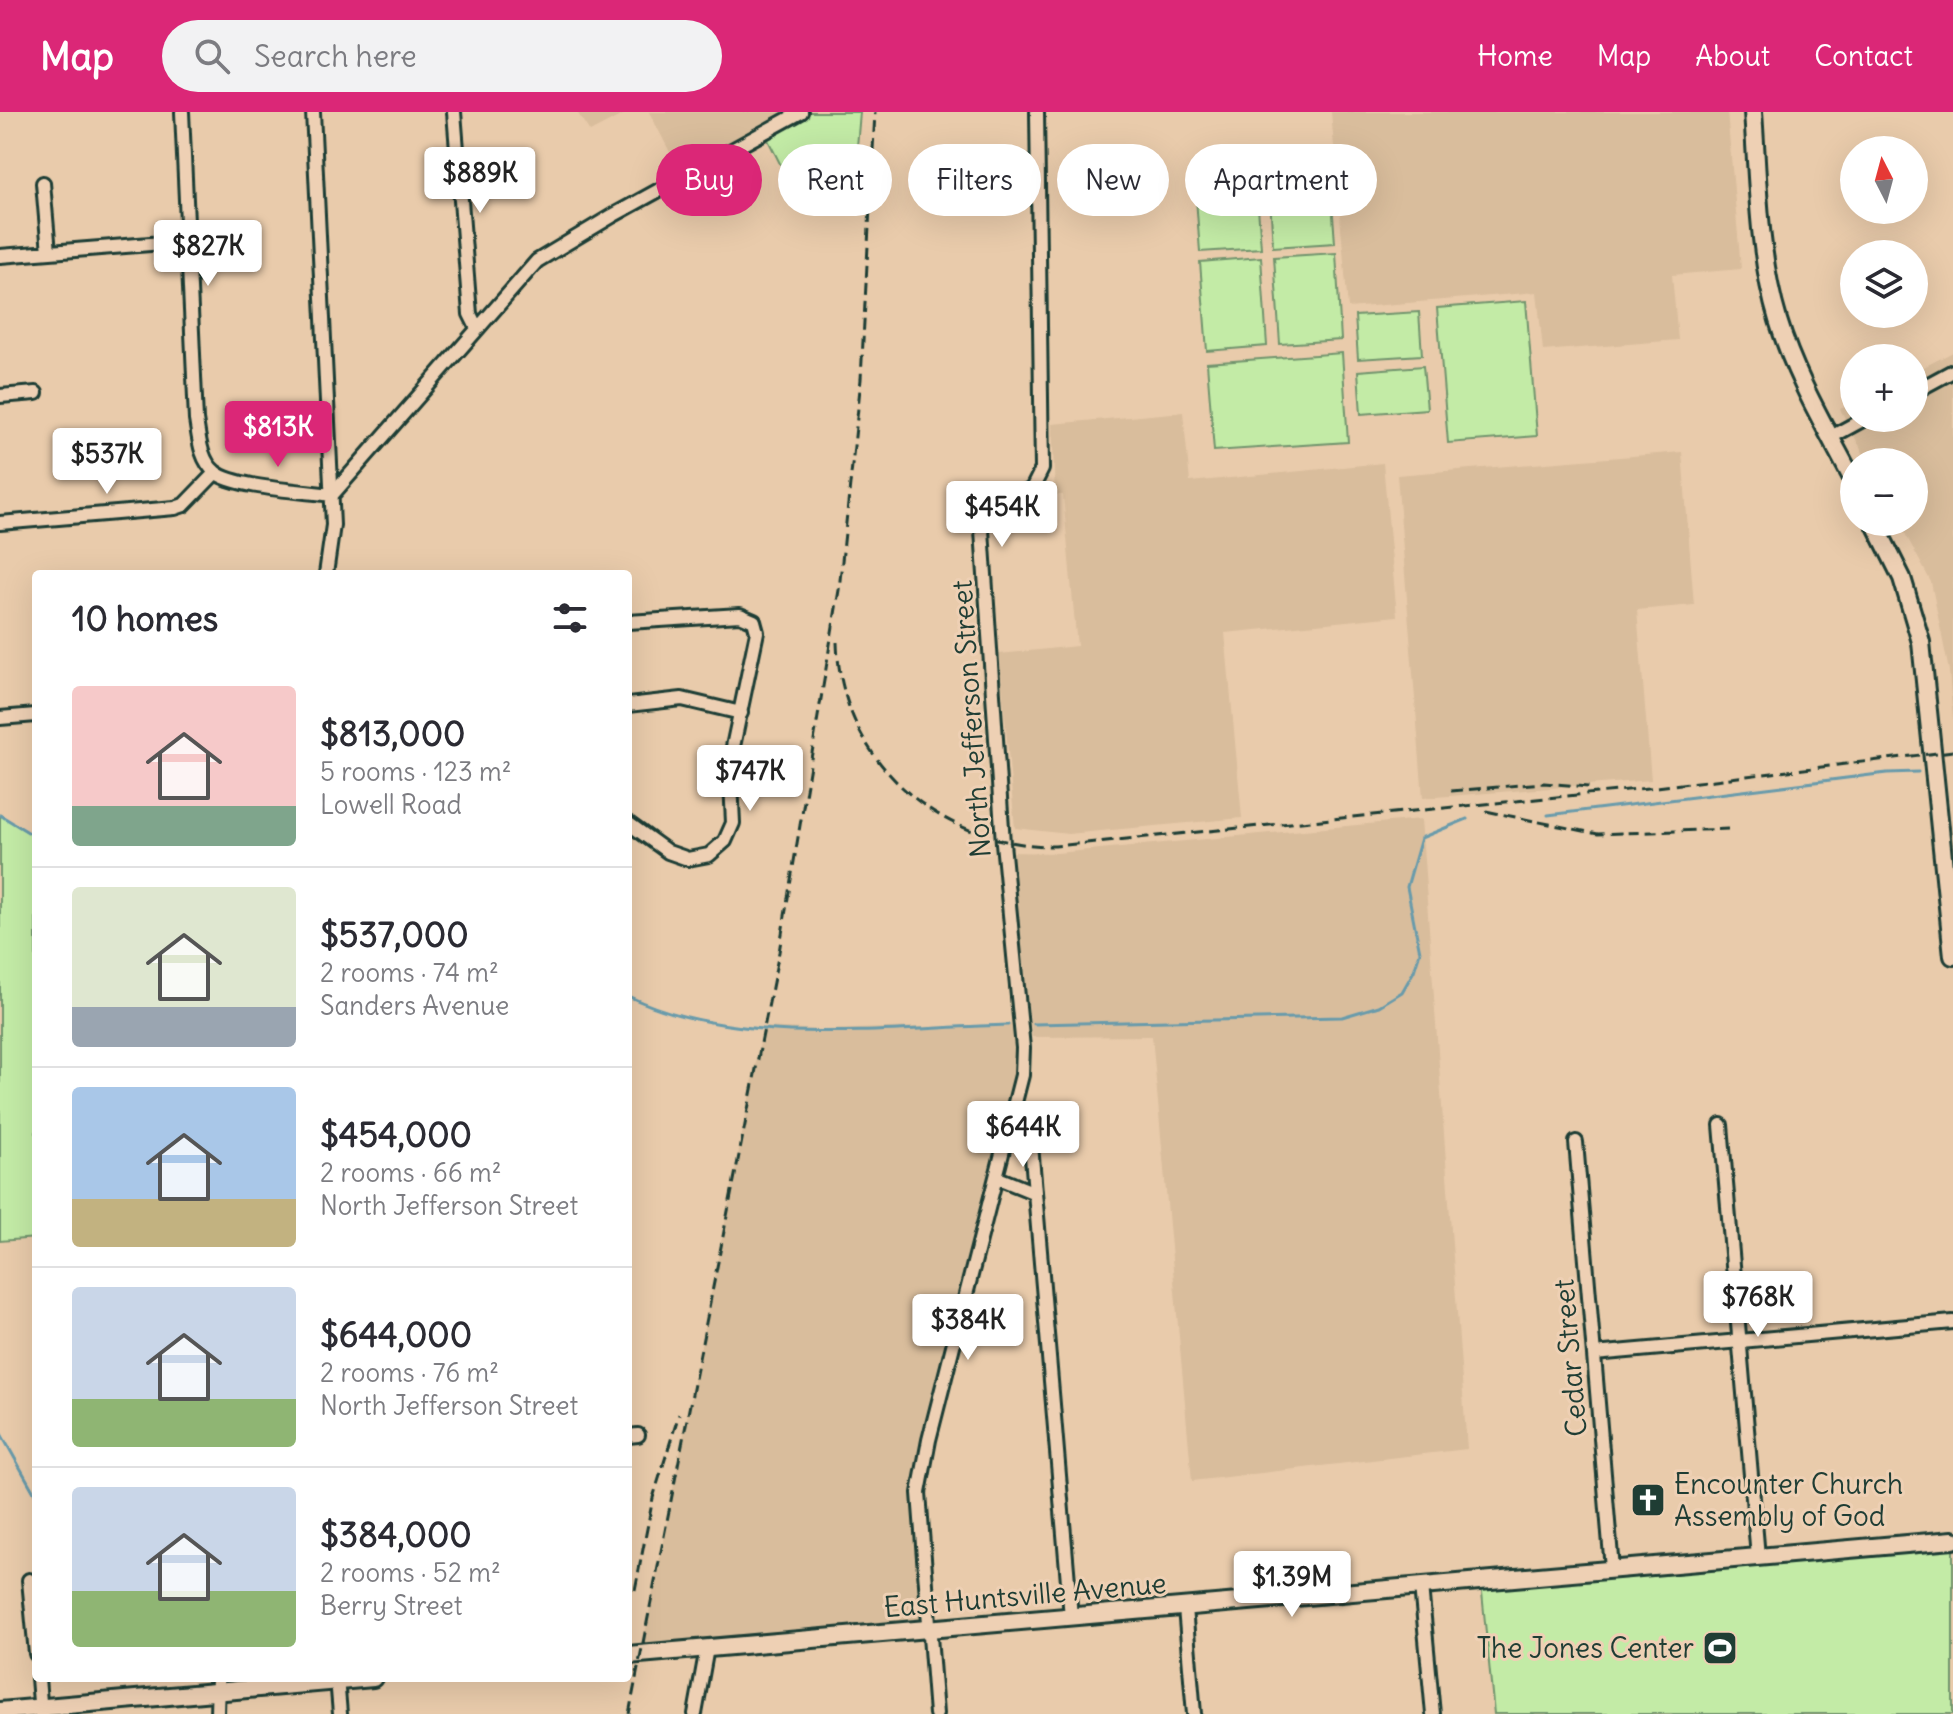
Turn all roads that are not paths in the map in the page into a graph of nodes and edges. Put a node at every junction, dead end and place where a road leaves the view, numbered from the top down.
1 (182, 112) edge
2 (313, 112) edge
3 (454, 112) edge
4 (801, 112) edge
5 (1037, 112) edge
6 (1753, 112) edge
7 (43, 183) dead end
8 (188, 241) junction
9 (49, 252) junction
10 (0, 256) edge
11 (477, 328) junction
12 (1953, 371) edge
13 (1928, 384) edge
14 (36, 393) dead end
15 (0, 396) edge
16 (1840, 432) edge
17 (1831, 437) junction
18 (1840, 455) edge
19 (215, 473) junction
20 (332, 495) junction
21 (0, 523) edge
22 (1881, 536) edge
23 (327, 570) edge
24 (632, 622) edge
25 (632, 705) edge
26 (741, 713) junction
27 (32, 715) edge
28 (0, 718) edge
29 (632, 826) edge
30 (1953, 956) edge
31 (1029, 1121) dead end
32 (1721, 1125) dead end
33 (1576, 1142) dead end
34 (998, 1178) junction
35 (1035, 1193) junction
36 (1953, 1322) edge
37 (1740, 1341) junction
38 (1594, 1354) junction
39 (1953, 1540) edge
40 (1758, 1557) junction
41 (1612, 1569) junction
42 (29, 1580) dead end
43 (1421, 1586) junction
44 (1185, 1608) junction
45 (32, 1612) edge
46 (1071, 1617) junction
47 (928, 1629) junction
48 (707, 1648) junction
49 (632, 1655) edge
50 (38, 1682) edge
51 (290, 1682) edge
52 (338, 1682) edge
53 (217, 1685) edge
54 (0, 1711) edge
55 (40, 1711) edge
56 (217, 1714) edge
57 (340, 1714) edge
58 (695, 1714) edge
59 (936, 1714) edge
60 (1194, 1714) edge
61 (1433, 1714) edge

1 - 8 street
2 - 20 street
3 - 11 street
4 - 11 street
5 - 34 street, North Jefferson Street
6 - 17 main road
7 - 9 street
8 - 9 street
8 - 19 street
9 - 10 street
11 - 20 street
12 - 13 street
14 - 15 street
16 - 17 street
17 - 18 main road
19 - 20 street
19 - 21 street
20 - 23 street
22 - 30 main road
24 - 26 street
25 - 26 street
26 - 29 street
27 - 28 street
31 - 35 street
32 - 37 street
33 - 38 street, Cedar Street
34 - 35 street
34 - 47 street, North Jefferson Street
35 - 46 street
36 - 37 street
37 - 38 street
37 - 40 street
38 - 41 street, Cedar Street
39 - 40 main road, East Huntsville Avenue
40 - 41 main road, East Huntsville Avenue
41 - 43 main road, East Huntsville Avenue
42 - 45 street
43 - 44 main road, East Huntsville Avenue
43 - 61 street
44 - 46 main road, East Huntsville Avenue
44 - 60 street
46 - 47 main road, East Huntsville Avenue
47 - 48 main road, East Huntsville Avenue
47 - 59 street, North Jefferson Street
48 - 49 main road, East Huntsville Avenue
48 - 58 street
50 - 55 street
51 - 53 main road
52 - 57 street
53 - 55 main road
53 - 56 street
54 - 55 main road

